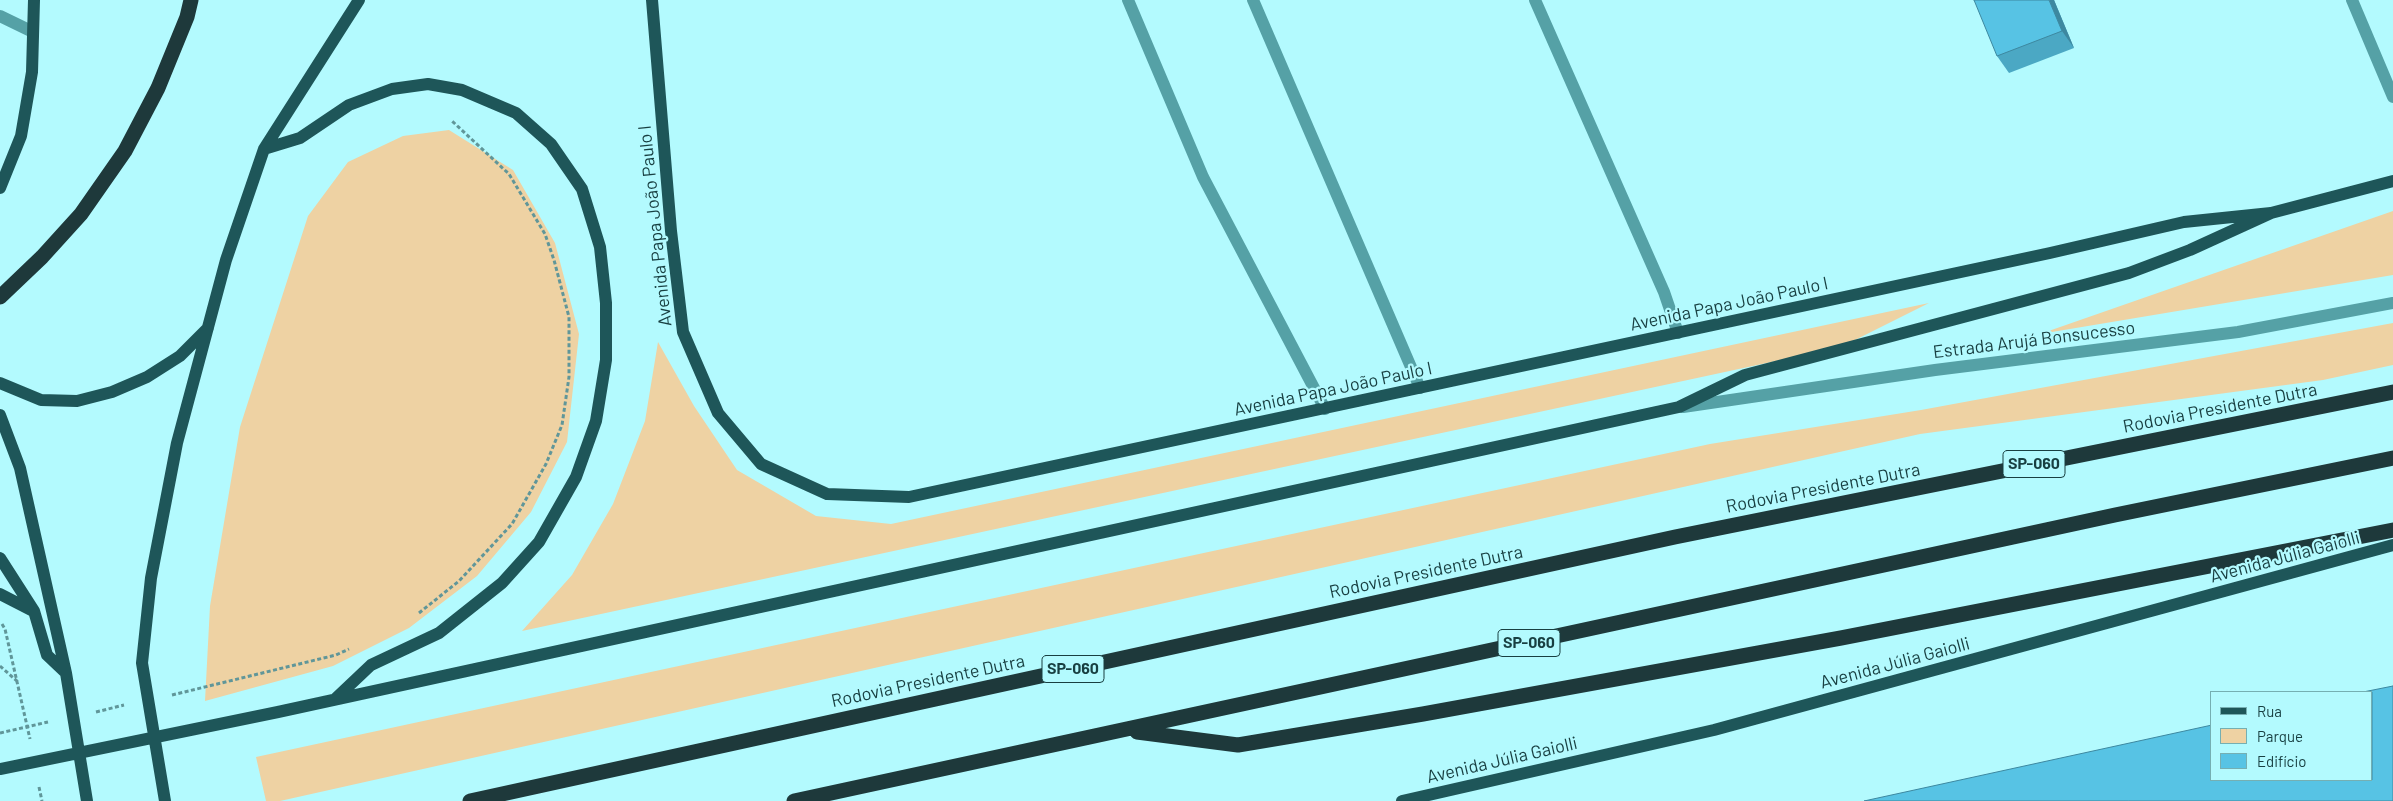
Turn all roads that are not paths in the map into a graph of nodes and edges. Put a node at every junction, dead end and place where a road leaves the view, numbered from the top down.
1 (34, 0) edge
2 (191, 0) edge
3 (359, 0) edge
4 (652, 0) edge
5 (1128, 0) edge
6 (1253, 0) edge
7 (1535, 0) edge
8 (2352, 0) edge
9 (0, 16) edge
10 (33, 32) junction
11 (2393, 98) edge
12 (264, 149) junction
13 (2393, 181) edge
14 (0, 188) edge
15 (2271, 214) junction
16 (0, 297) edge
17 (2393, 303) edge
18 (208, 328) junction
19 (1678, 333) junction
20 (0, 383) edge
21 (1420, 388) junction
22 (2393, 392) edge
23 (1679, 407) junction
24 (1325, 409) junction
25 (0, 415) edge
26 (2393, 458) edge
27 (2393, 530) edge
28 (2393, 546) edge
29 (0, 558) edge
30 (0, 594) edge
31 (34, 611) junction
32 (66, 673) junction
33 (334, 700) junction
34 (1126, 731) junction
35 (0, 769) edge
36 (87, 801) edge
37 (165, 801) edge
38 (470, 801) edge
39 (794, 801) edge
40 (1402, 801) edge

1 - 10 main road
2 - 16 highway
3 - 12 main road
4 - 24 main road, Avenida Papa João Paulo I
5 - 24 street
6 - 21 street
7 - 19 street
8 - 11 street
9 - 10 street
10 - 14 main road
12 - 18 main road
12 - 33 main road
13 - 15 main road, Avenida Papa João Paulo I
15 - 19 main road, Avenida Papa João Paulo I
15 - 23 main road
17 - 23 street, Estrada Arujá Bonsucesso
18 - 20 main road
18 - 37 main road
19 - 21 main road, Avenida Papa João Paulo I
21 - 24 main road, Avenida Papa João Paulo I
22 - 38 highway, Rodovia Presidente Dutra / SP-060
23 - 33 main road
25 - 32 main road
26 - 34 highway, SP-060
27 - 34 highway
28 - 40 main road, Avenida Júlia Gaiolli
29 - 31 main road
30 - 31 main road
31 - 32 main road
32 - 36 main road
33 - 35 main road
34 - 39 highway, SP-060

